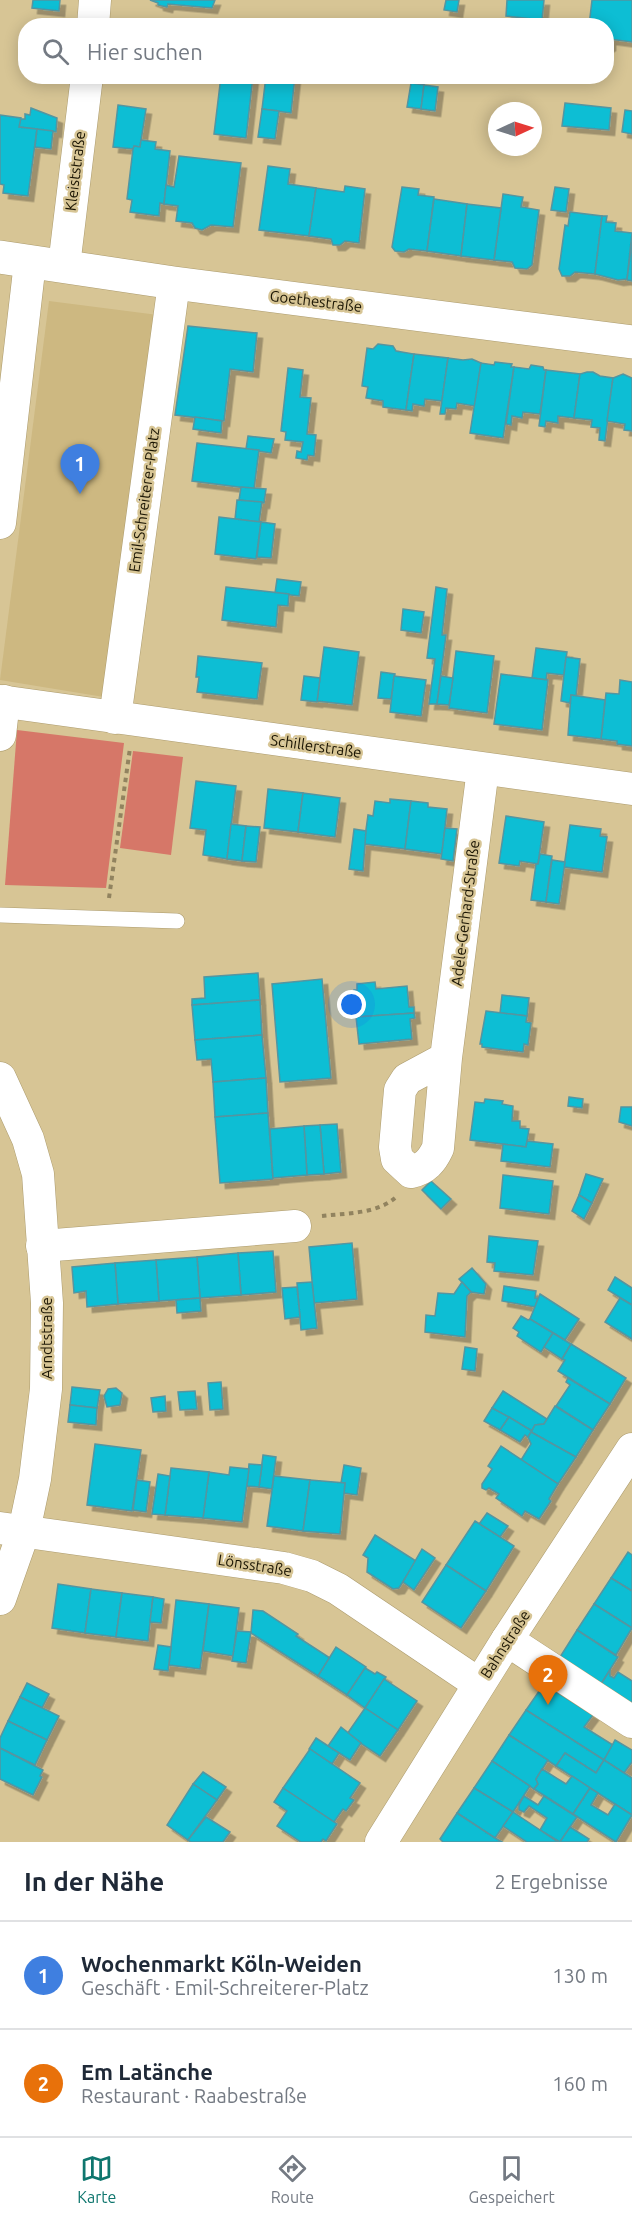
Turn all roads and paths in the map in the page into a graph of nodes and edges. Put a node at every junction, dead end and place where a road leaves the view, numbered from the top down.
1 (96, 0) edge
2 (94, 18) edge
3 (86, 84) edge
4 (15, 259) edge
5 (64, 266) junction
6 (174, 283) junction
7 (632, 342) edge
8 (0, 523) edge
9 (2, 701) edge
10 (124, 719) junction
11 (0, 735) edge
12 (483, 769) junction
13 (632, 789) edge
14 (0, 915) edge
15 (106, 919) junction
16 (177, 921) dead end
17 (446, 1058) junction
18 (0, 1078) edge
19 (411, 1172) junction
20 (295, 1226) joint
21 (42, 1246) junction
22 (632, 1449) edge
23 (12, 1530) edge
24 (0, 1599) edge
25 (507, 1640) junction
26 (479, 1684) junction
27 (632, 1722) edge
28 (381, 1842) edge

1 - 2 street
3 - 5 street, Kleiststraße
4 - 5 street, Goethestraße
4 - 8 street
5 - 6 street, Goethestraße
6 - 7 street, Goethestraße
6 - 10 street, Emil-Schreiterer-Platz
9 - 10 street, Schillerstraße
9 - 11 street
10 - 12 street, Schillerstraße
10 - 15 path
12 - 13 street, Schillerstraße
12 - 17 street, Adele-Gerhard-Straße
14 - 15 lane
15 - 16 lane
17 - 19 street, Adele-Gerhard-Straße
17 - 19 street
18 - 21 street, Arndtstraße
19 - 20 path
20 - 21 street
21 - 23 street, Arndtstraße
22 - 25 street, Bahnstraße
23 - 24 street, Arndtstraße
23 - 26 street, Lönsstraße
25 - 26 street, Bahnstraße
25 - 27 street
26 - 28 street, Bahnstraße

